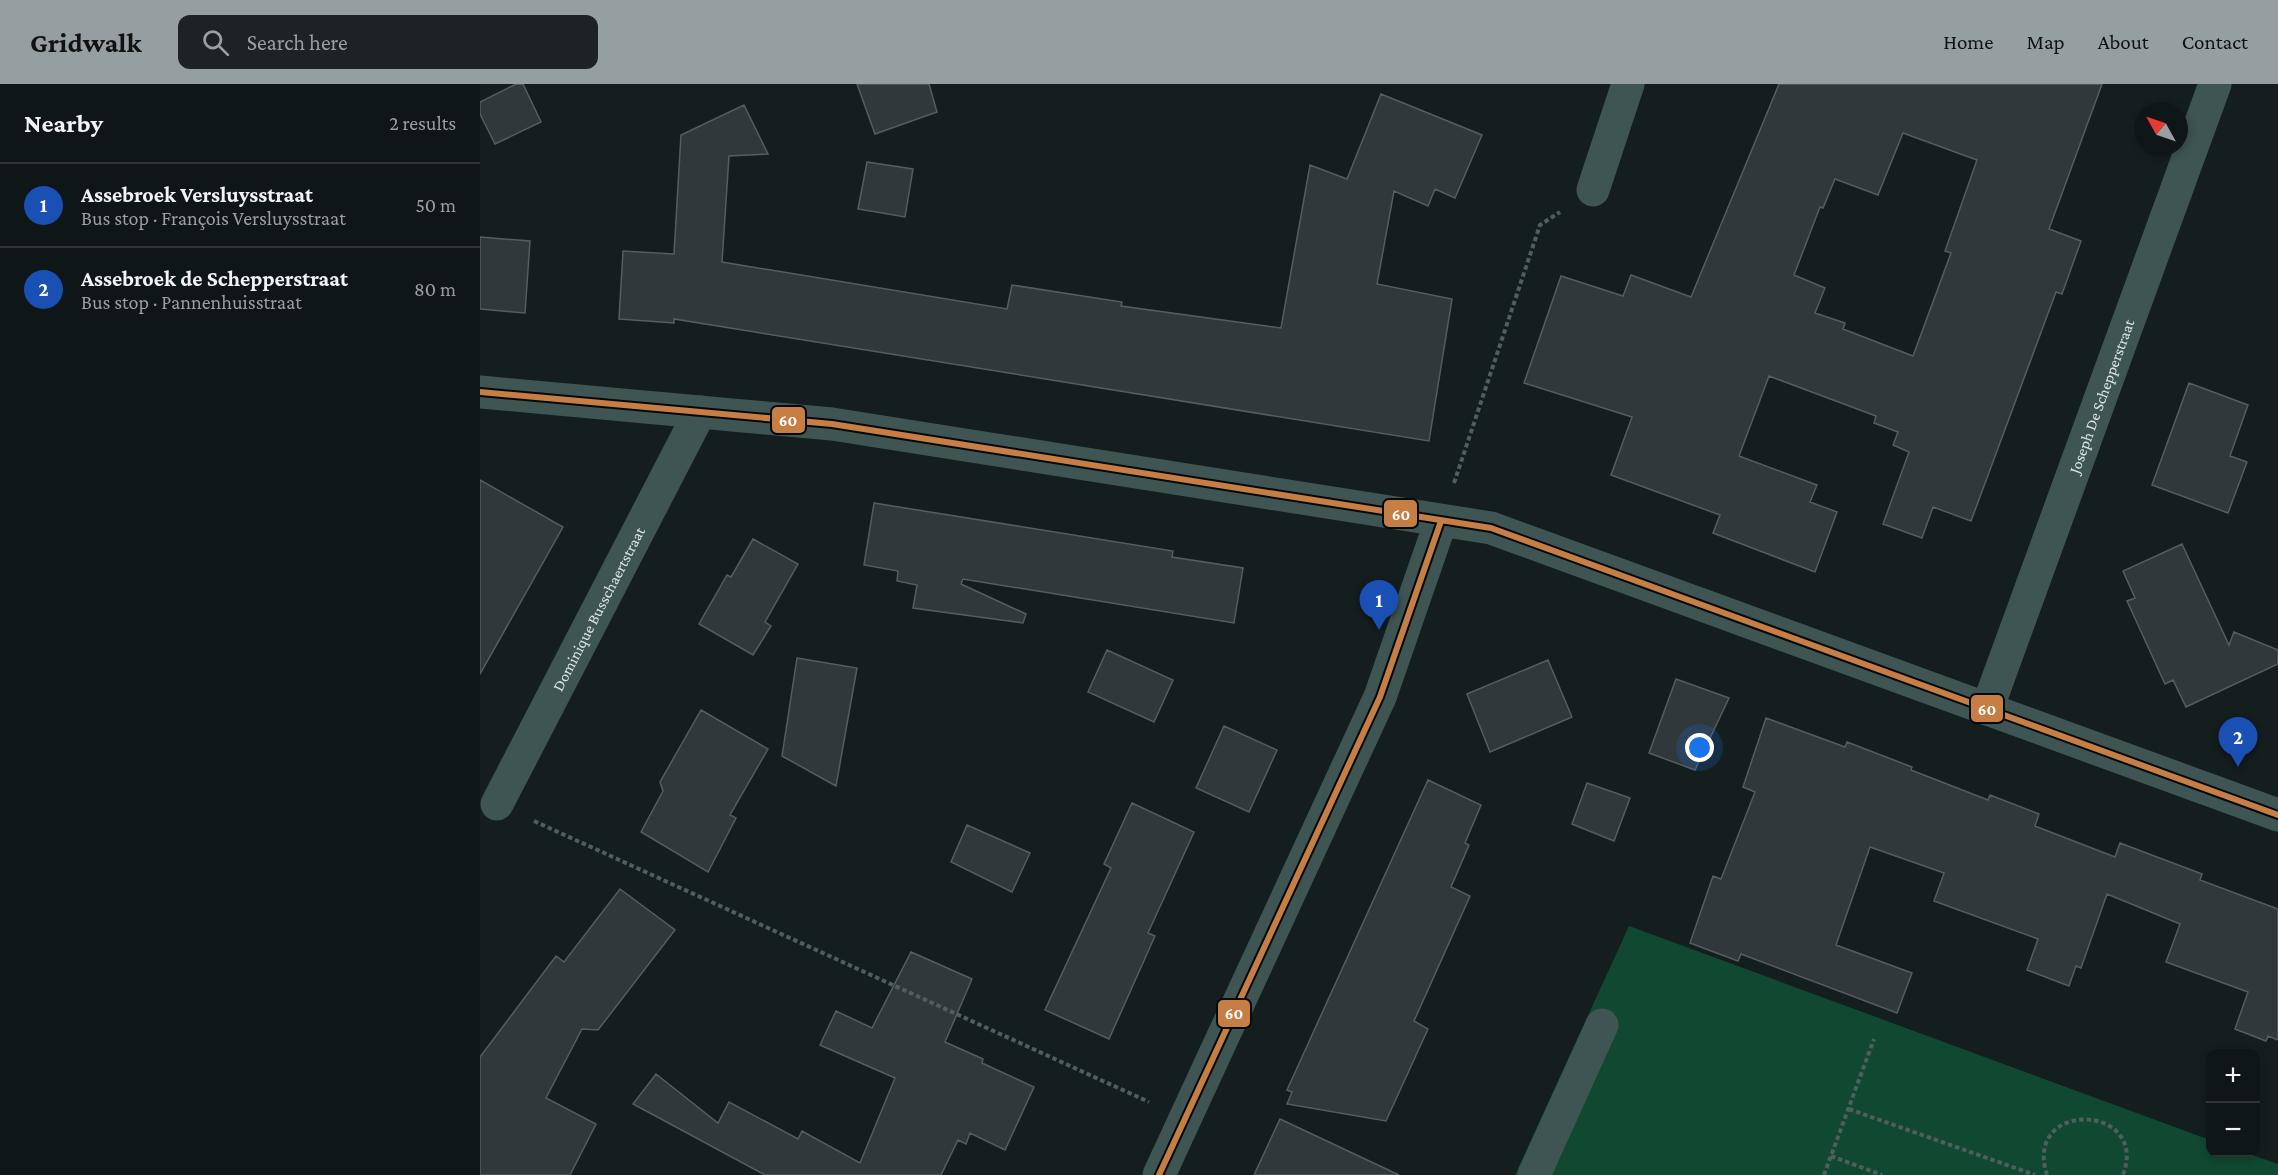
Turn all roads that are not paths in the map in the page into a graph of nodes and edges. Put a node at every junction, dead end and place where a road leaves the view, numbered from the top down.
1 (1628, 84) edge
2 (2216, 84) edge
3 (1593, 190) road end
4 (480, 392) edge
5 (700, 412) junction
6 (1441, 521) junction
7 (1987, 709) junction
8 (497, 804) road end
9 (2278, 815) edge
10 (1602, 1025) dead end
11 (1159, 1175) edge
12 (1534, 1175) edge

1 - 3 street
2 - 7 street, Joseph De Schepperstraat
4 - 5 street
5 - 6 street
5 - 8 street, Dominique Busschaertstraat
6 - 7 street
6 - 11 street
7 - 9 street
10 - 12 street

